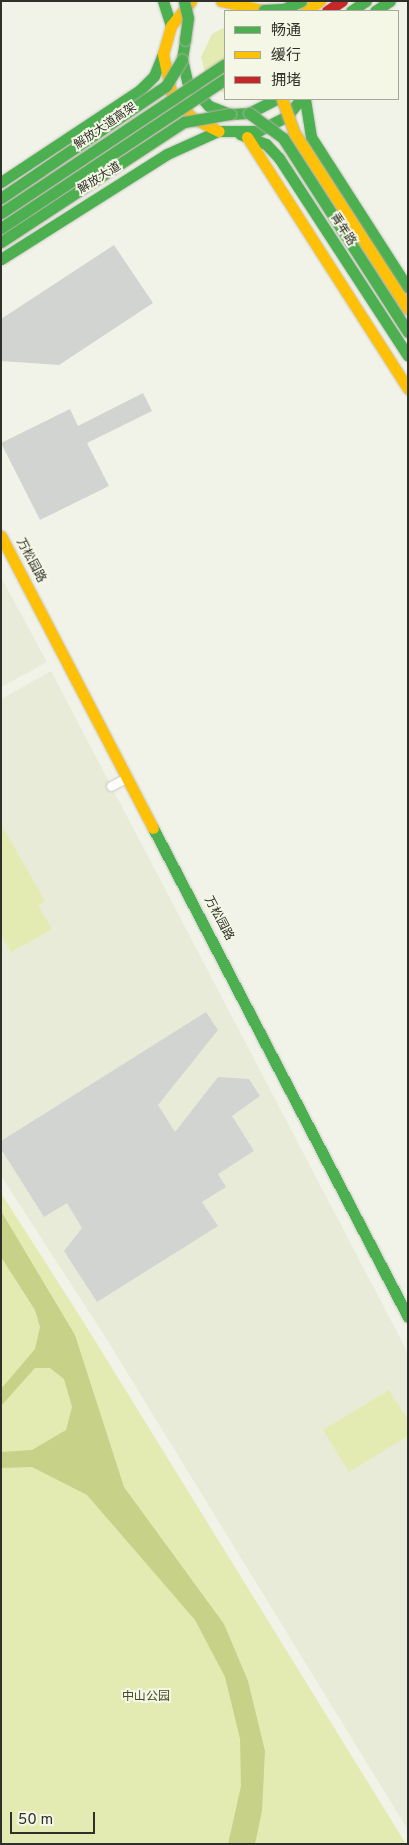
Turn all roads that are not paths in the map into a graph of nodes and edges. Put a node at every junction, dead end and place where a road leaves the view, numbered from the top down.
1 (163, 1) edge
2 (184, 1) edge
3 (192, 1) edge
4 (221, 1) edge
5 (285, 1) edge
6 (301, 1) edge
7 (320, 1) edge
8 (342, 1) edge
9 (366, 1) edge
10 (390, 1) edge
11 (261, 10) edge
12 (274, 10) edge
13 (294, 10) edge
14 (306, 10) edge
15 (329, 10) edge
16 (352, 10) edge
17 (376, 10) edge
18 (171, 26) junction
19 (163, 54) junction
20 (182, 59) junction
21 (224, 65) edge
22 (224, 80) edge
23 (274, 100) edge
24 (282, 100) edge
25 (302, 100) edge
26 (303, 100) edge
27 (249, 113) junction
28 (230, 114) junction
29 (218, 131) junction
30 (244, 135) junction
31 (1, 182) edge
32 (1, 198) edge
33 (1, 213) edge
34 (1, 228) edge
35 (1, 242) edge
36 (1, 260) edge
37 (408, 288) edge
38 (408, 310) edge
39 (408, 332) edge
40 (408, 356) edge
41 (408, 389) edge
42 (1, 536) edge
43 (128, 777) junction
44 (111, 786) dead end
45 (408, 1317) edge

1 - 18 main road
2 - 20 main road, bridge
3 - 18 main road
4 - 11 main road
5 - 13 main road
6 - 12 main road, bridge
7 - 14 main road
8 - 15 main road
9 - 16 main road
10 - 17 main road
18 - 19 main road
19 - 29 main road
19 - 31 main road
20 - 28 main road, bridge
20 - 32 main road, bridge
21 - 33 main road, 解放大道高架, bridge
22 - 34 main road, 解放大道高架, bridge
23 - 27 main road
24 - 38 main road, bridge
25 - 30 main road
26 - 37 main road, 青年路
27 - 28 main road
27 - 39 main road, bridge
28 - 35 main road, bridge
29 - 30 main road
29 - 36 main road, 解放大道
30 - 40 main road, 青年路
30 - 41 main road
42 - 43 main road, 万松园路
43 - 44 street
43 - 45 main road, 万松园路

